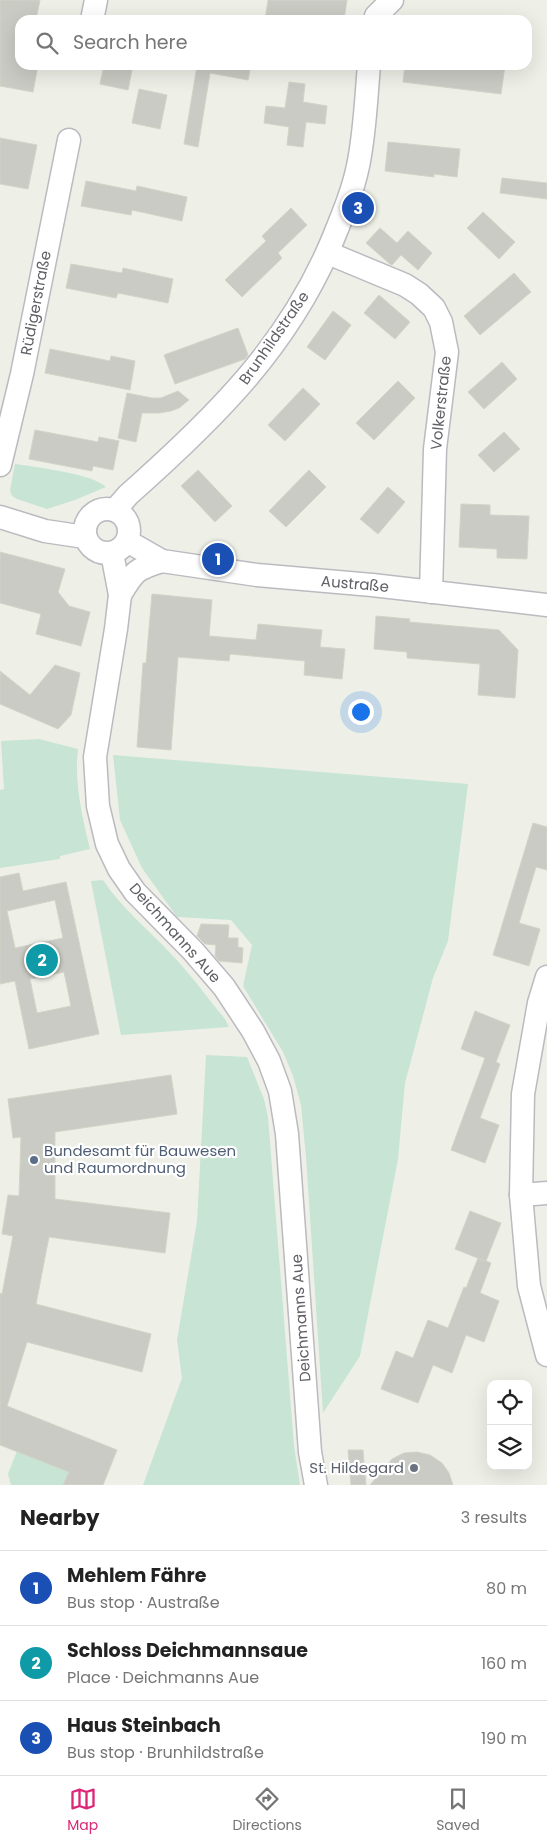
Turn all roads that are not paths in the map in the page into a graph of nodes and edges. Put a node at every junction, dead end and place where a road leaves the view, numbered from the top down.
1 (96, 0) edge
2 (392, 0) edge
3 (377, 12) edge
4 (93, 15) edge
5 (369, 70) edge
6 (69, 140) dead end
7 (328, 253) junction
8 (0, 465) edge
9 (115, 510) junction
10 (0, 517) edge
11 (85, 537) junction
12 (119, 547) junction
13 (162, 561) junction
14 (431, 592) junction
15 (120, 595) junction
16 (547, 605) edge
17 (547, 977) edge
18 (547, 1193) edge
19 (521, 1196) junction
20 (547, 1355) edge
21 (316, 1485) edge

1 - 4 street
2 - 3 street
5 - 7 street, Brunhildstraße
6 - 8 street, Rüdigerstraße
7 - 9 street, Brunhildstraße
7 - 14 street, Volkerstraße
9 - 11 street
9 - 12 street
10 - 11 street
11 - 12 street, Austraße
12 - 13 street, Austraße
12 - 15 street, Deichmanns Aue
13 - 14 street, Austraße
13 - 15 street, Austraße
14 - 16 street, Austraße
15 - 21 street, Deichmanns Aue
17 - 19 street
18 - 19 street
19 - 20 street

